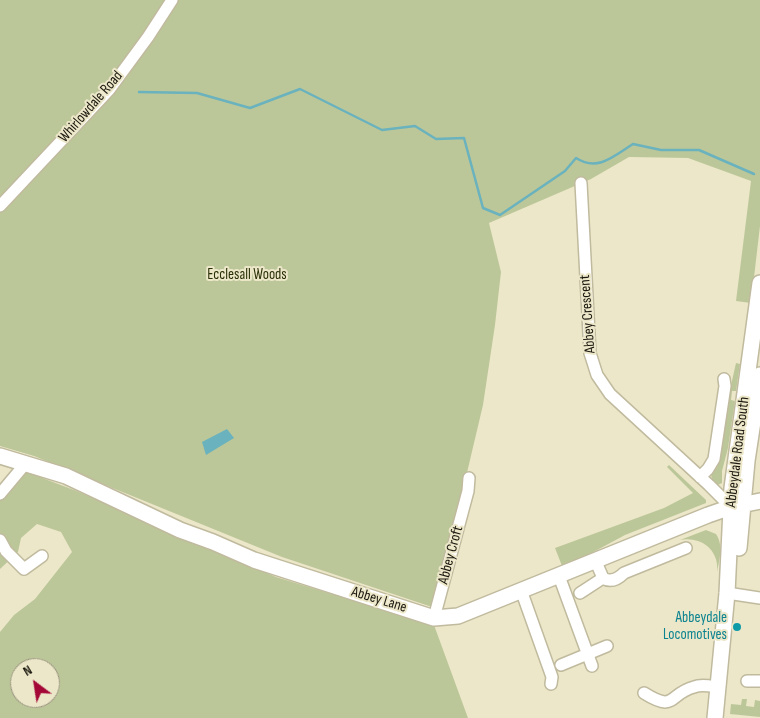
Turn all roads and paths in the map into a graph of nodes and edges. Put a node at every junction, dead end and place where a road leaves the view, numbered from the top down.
1 (172, 0) edge
2 (581, 183) dead end
3 (0, 206) edge
4 (760, 283) edge
5 (760, 375) edge
6 (724, 379) dead end
7 (0, 456) edge
8 (26, 463) junction
9 (746, 475) junction
10 (700, 477) junction
11 (469, 478) dead end
12 (760, 491) edge
13 (0, 494) edge
14 (760, 500) edge
15 (737, 506) junction
16 (702, 518) junction
17 (0, 540) edge
18 (730, 542) junction
19 (686, 548) dead end
20 (42, 556) dead end
21 (596, 562) junction
22 (559, 576) junction
23 (603, 578) junction
24 (521, 590) junction
25 (727, 592) junction
26 (580, 593) dead end
27 (760, 598) edge
28 (434, 618) junction
29 (607, 646) dead end
30 (590, 660) junction
31 (562, 665) dead end
32 (760, 680) edge
33 (747, 681) dead end
34 (551, 684) dead end
35 (718, 686) junction
36 (644, 693) dead end
37 (715, 718) edge

1 - 3 street, Whirlowdale Road
2 - 10 street, Abbey Crescent
4 - 15 main road, Abbeydale Road South
5 - 9 main road, Abbeydale Road South
6 - 10 street, Abbeydale Road South
7 - 8 main road, Abbey Lane
8 - 13 street
8 - 28 main road, Abbey Lane
9 - 12 main road
9 - 15 main road, Abbeydale Road South
10 - 15 street, Abbey Crescent
11 - 28 street, Abbey Croft
14 - 15 main road, Abbey Lane
15 - 16 main road, Abbey Lane
15 - 18 main road, Abbeydale Road South
15 - 25 main road, Abbeydale Road South
16 - 18 main road
16 - 21 main road, Abbey Lane
17 - 20 street
18 - 25 main road, Abbeydale Road South
19 - 23 street
21 - 22 main road, Abbey Lane
21 - 23 street
22 - 24 main road, Abbey Lane
22 - 30 street
23 - 26 street
24 - 28 main road, Abbey Lane
24 - 34 street
25 - 27 street
25 - 35 main road, Abbeydale Road South
29 - 30 street
30 - 31 street
32 - 33 street
35 - 36 street
35 - 37 main road, Abbeydale Road South

